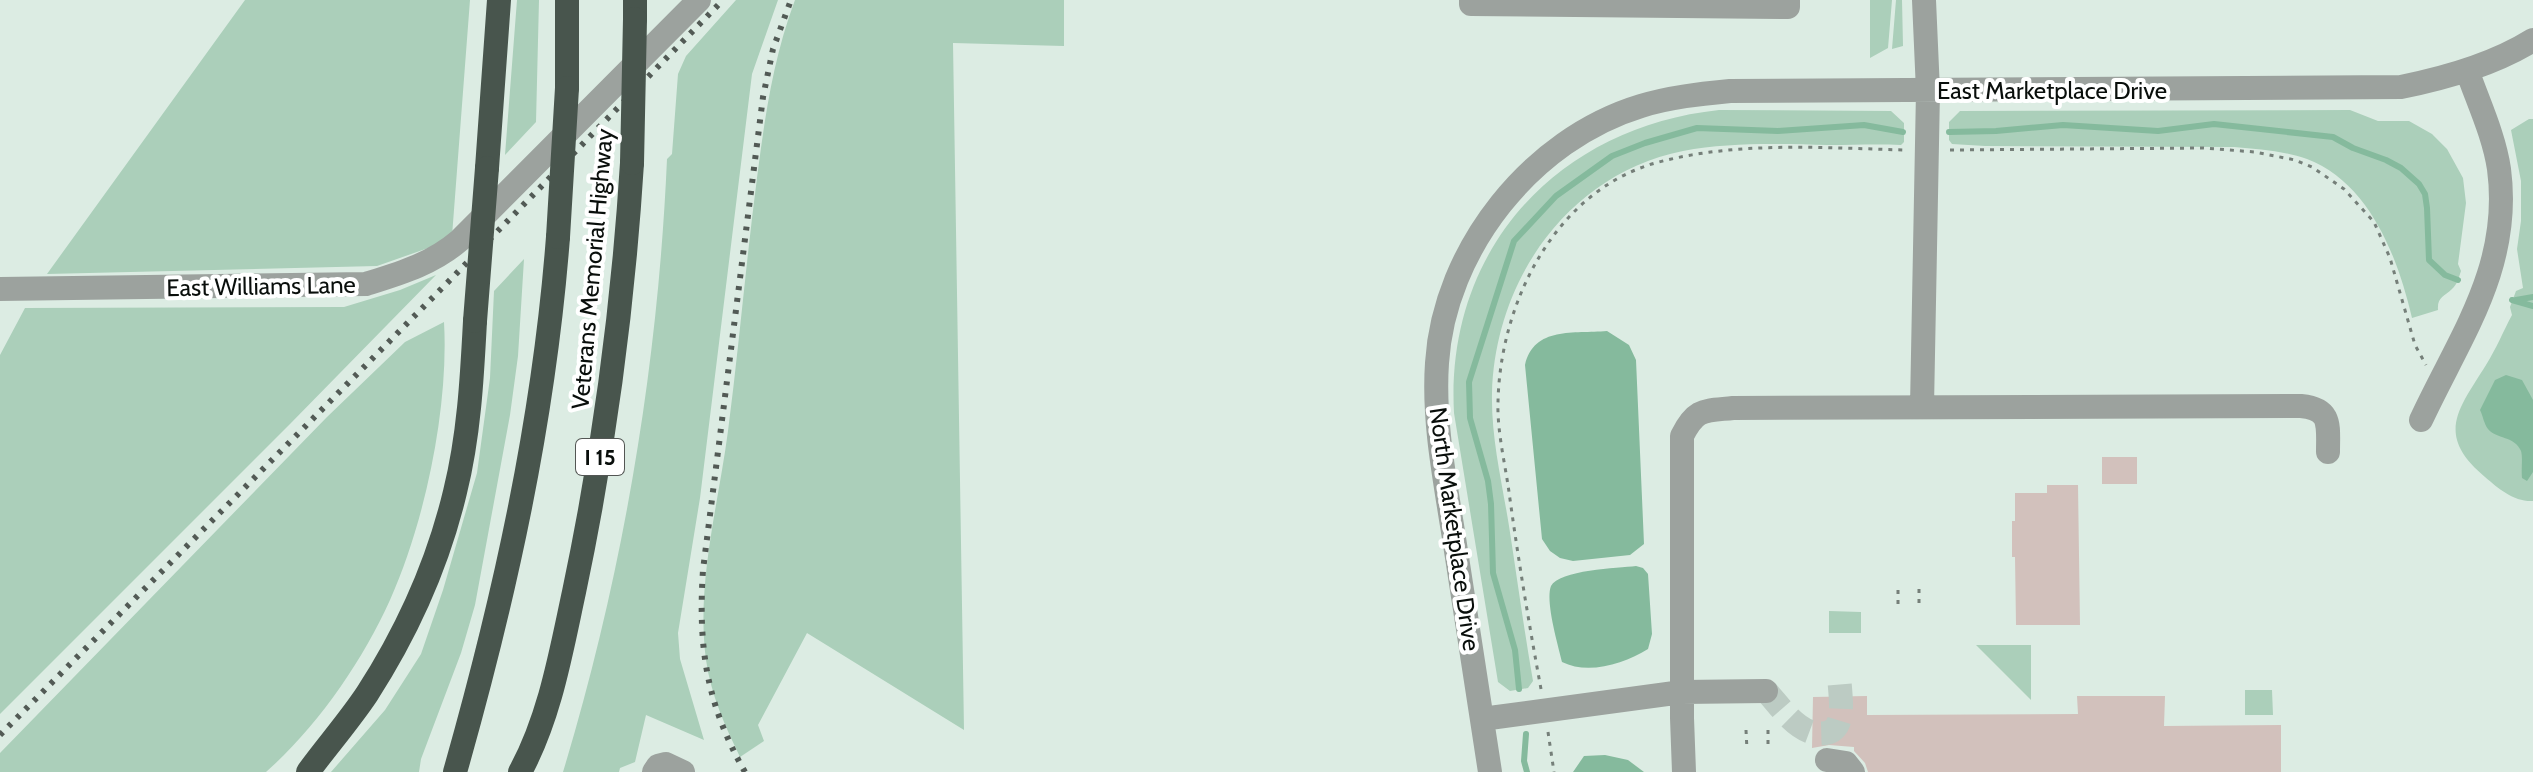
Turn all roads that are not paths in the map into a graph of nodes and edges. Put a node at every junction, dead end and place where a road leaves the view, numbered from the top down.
1 (499, 0) edge
2 (567, 0) edge
3 (699, 0) edge
4 (1471, 0) edge
5 (1788, 0) edge
6 (1924, 0) edge
7 (635, 9) edge
8 (2533, 40) edge
9 (2467, 70) junction
10 (1928, 91) junction
11 (1571, 139) joint
12 (0, 289) edge
13 (1922, 407) junction
14 (2421, 420) dead end
15 (2328, 452) dead end
16 (1766, 691) dead end
17 (1682, 692) junction
18 (1482, 719) junction
19 (535, 745) junction
20 (1827, 760) dead end
21 (307, 769) edge
22 (455, 772) edge
23 (520, 772) edge
24 (531, 772) edge
25 (654, 772) edge
26 (683, 772) edge
27 (1490, 772) edge
28 (1684, 772) edge
29 (1853, 772) edge

1 - 21 highway, bridge
2 - 22 highway, Veterans Memorial Highway, bridge
3 - 12 street, East Williams Lane
4 - 5 street
6 - 10 street
7 - 19 highway, Veterans Memorial Highway / I 15, bridge
8 - 9 street, East Marketplace Drive
9 - 10 street, East Marketplace Drive
9 - 14 street
10 - 11 street, East Marketplace Drive
10 - 13 street
11 - 18 street, North Marketplace Drive
13 - 15 street
13 - 17 street
16 - 17 street
17 - 18 street
17 - 28 street
18 - 27 street, North Marketplace Drive
19 - 23 highway, Veterans Memorial Highway / I 15
19 - 24 highway
20 - 29 street
25 - 26 street

